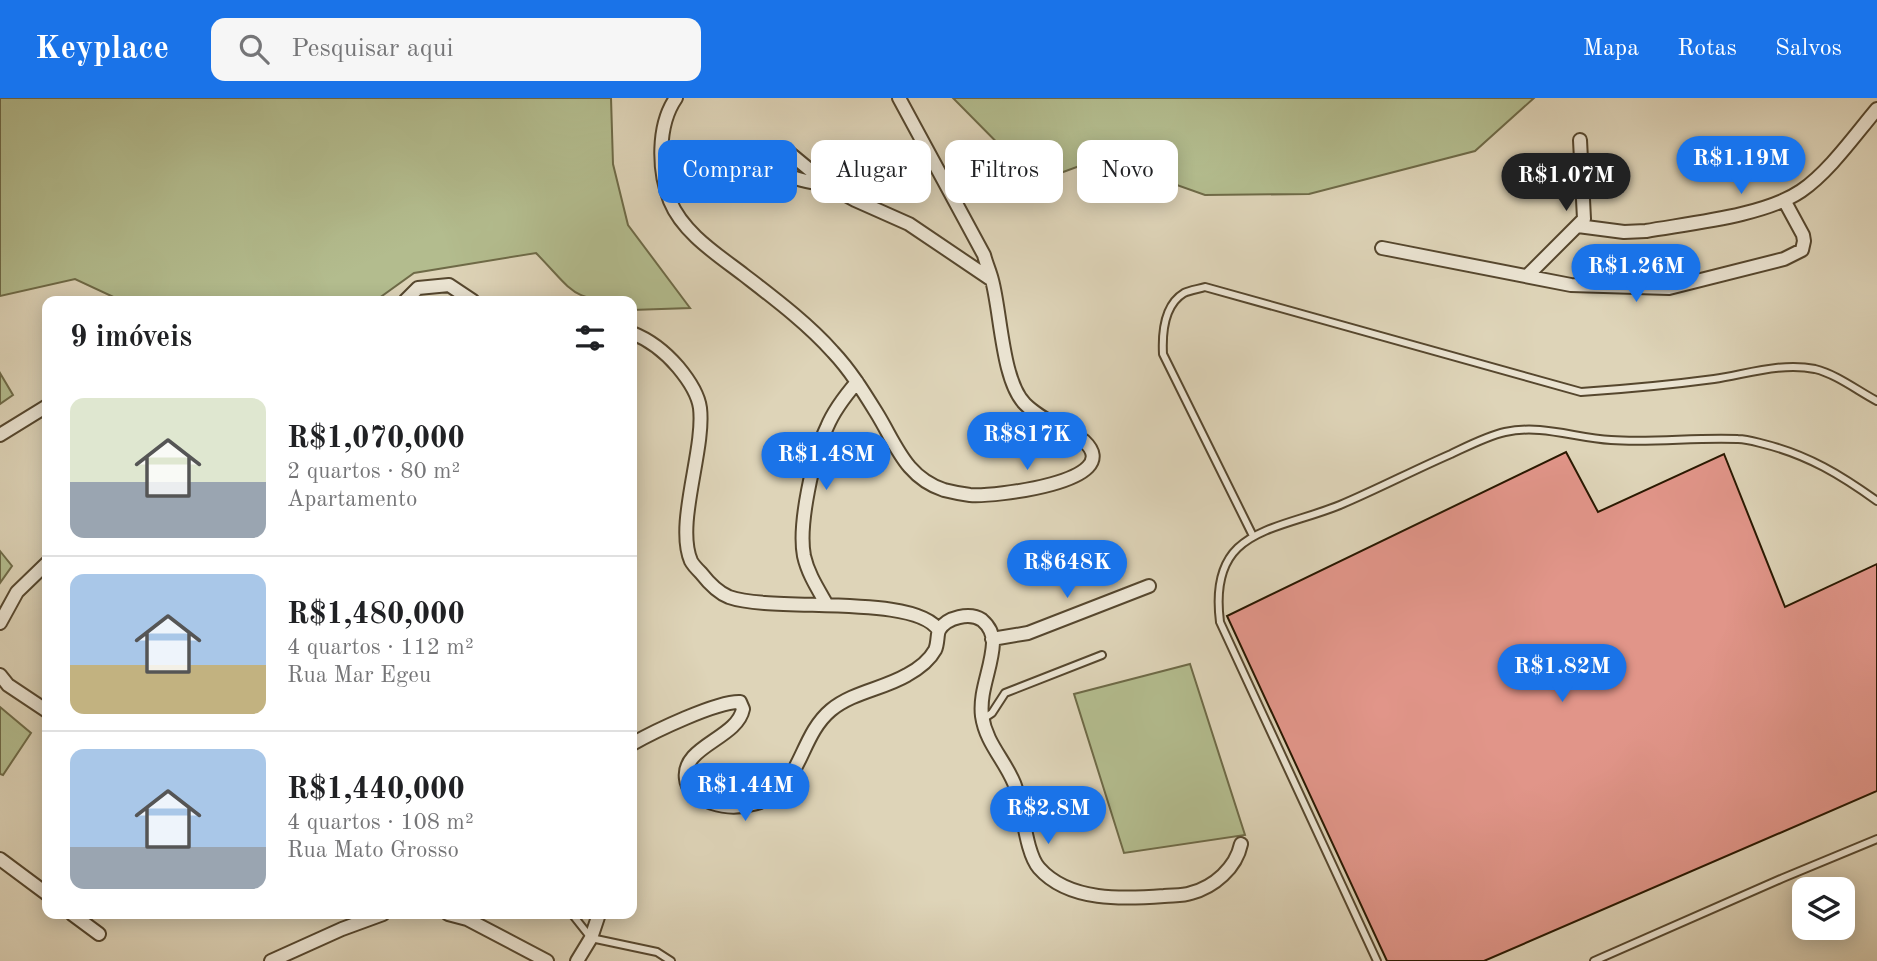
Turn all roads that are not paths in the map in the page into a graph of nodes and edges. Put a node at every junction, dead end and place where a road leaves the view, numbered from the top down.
1 (676, 98) edge
2 (899, 98) edge
3 (1877, 109) edge
4 (1580, 140) dead end
5 (828, 185) joint
6 (1784, 200) junction
7 (862, 203) edge
8 (1578, 226) junction
9 (1382, 248) dead end
10 (1527, 276) junction
11 (992, 281) junction
12 (410, 296) edge
13 (466, 296) edge
14 (637, 336) edge
15 (857, 382) junction
16 (1877, 401) edge
17 (42, 409) edge
18 (0, 435) edge
19 (1877, 501) edge
20 (1253, 536) junction
21 (42, 568) edge
22 (1149, 586) dead end
23 (827, 605) junction
24 (0, 623) edge
25 (939, 631) junction
26 (992, 639) junction
27 (1102, 655) dead end
28 (0, 676) edge
29 (42, 708) edge
30 (983, 719) junction
31 (637, 742) edge
32 (1877, 839) edge
33 (1241, 844) dead end
34 (0, 859) edge
35 (42, 890) edge
36 (79, 919) edge
37 (371, 919) edge
38 (464, 919) edge
39 (576, 919) edge
40 (597, 919) edge
41 (99, 934) dead end
42 (591, 938) junction
43 (271, 961) edge
44 (547, 961) edge
45 (577, 961) edge
46 (671, 961) edge
47 (1377, 961) edge
48 (1594, 961) edge

1 - 15 street
2 - 11 street
3 - 6 street
4 - 8 street
5 - 5 street
6 - 8 street
6 - 10 street
7 - 11 street
8 - 10 street
9 - 10 street
11 - 15 street
12 - 13 street
14 - 23 street
15 - 23 street
16 - 20 lane
17 - 18 street
19 - 20 lane
20 - 47 lane
21 - 24 street
22 - 26 street
23 - 25 street
25 - 26 street
25 - 31 street
26 - 30 street
27 - 30 lane
28 - 29 street
30 - 33 street
32 - 48 lane
34 - 35 street
36 - 41 street
37 - 43 street
38 - 44 street
39 - 42 lane
40 - 42 street
42 - 45 street
42 - 46 lane

